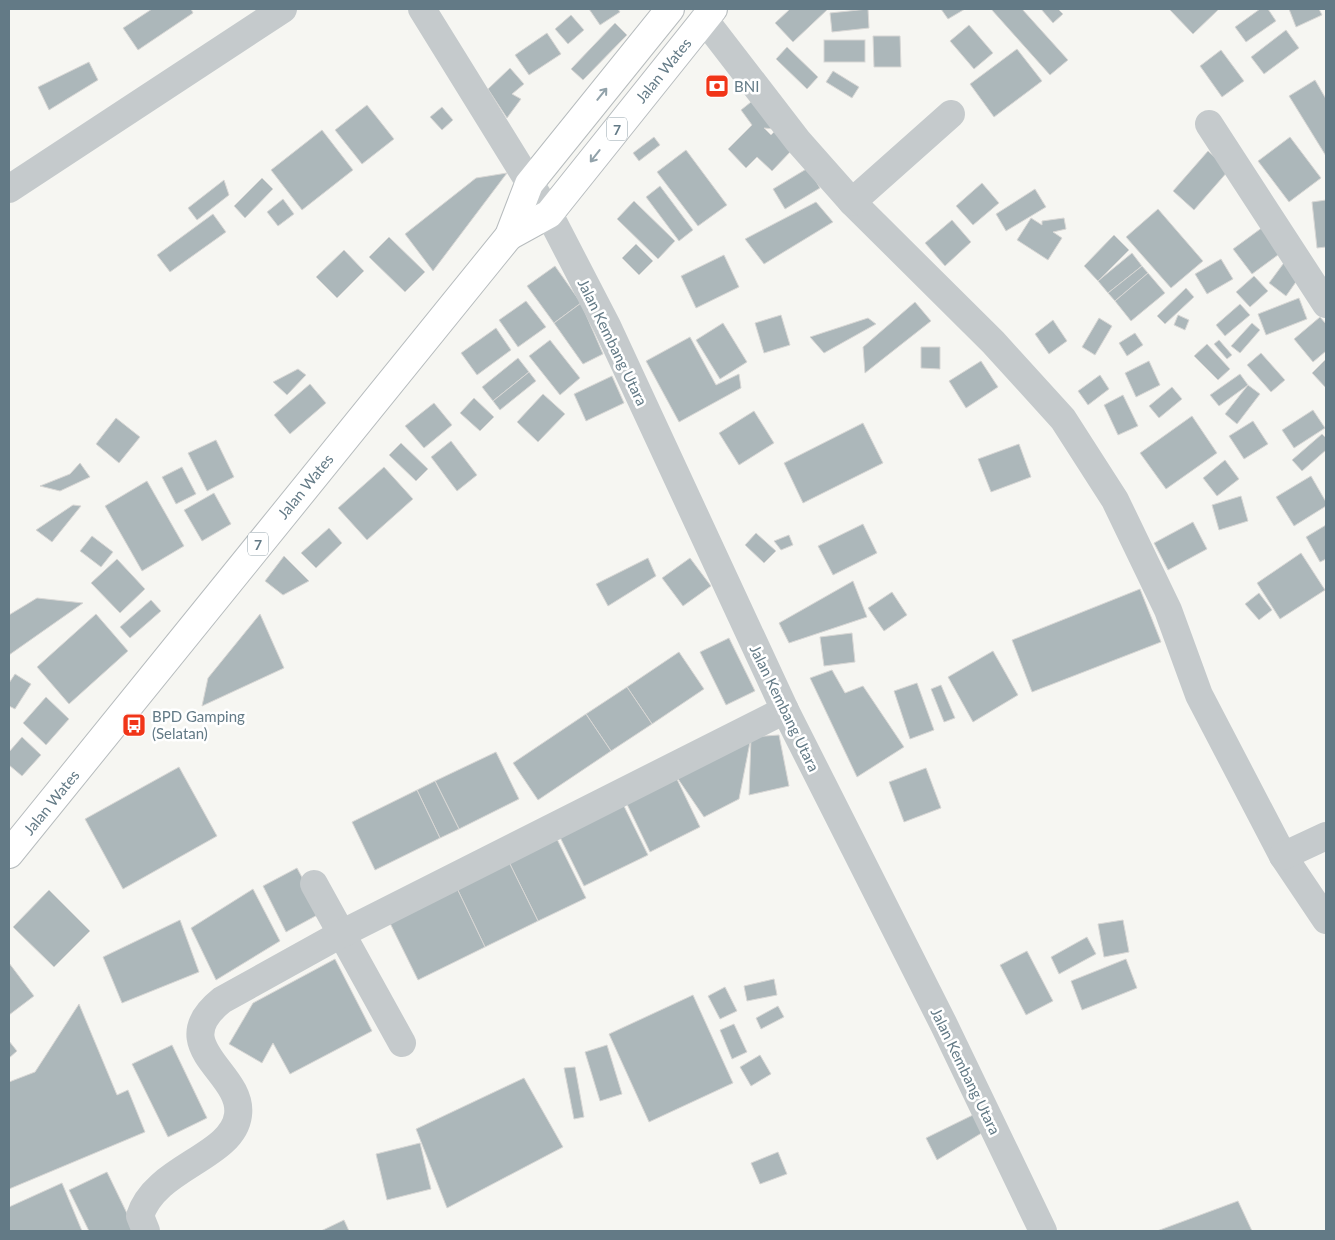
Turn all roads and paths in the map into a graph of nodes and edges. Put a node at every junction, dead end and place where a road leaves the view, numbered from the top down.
1 (283, 9) edge
2 (422, 9) edge
3 (670, 9) edge
4 (709, 14) edge
5 (951, 114) dead end
6 (1209, 124) dead end
7 (530, 184) junction
8 (9, 189) edge
9 (852, 202) junction
10 (549, 214) junction
11 (509, 236) junction
12 (1326, 304) edge
13 (785, 710) junction
14 (1326, 836) edge
15 (9, 854) edge
16 (1283, 856) junction
17 (314, 884) dead end
18 (1326, 920) edge
19 (342, 934) junction
20 (402, 1043) dead end
21 (146, 1231) edge
22 (1044, 1231) edge

1 - 8 street
2 - 7 street, Jalan Kembang Utara
7 -> 3 highway, Jalan Wates / 7
4 - 9 street
4 -> 10 highway, Jalan Wates / 7
5 - 9 street
6 - 12 street
7 - 10 street, Jalan Kembang Utara
7 - 11 highway, Jalan Wates / 7
9 - 16 street
10 - 11 highway, Jalan Wates / 7
10 - 13 street, Jalan Kembang Utara
11 - 15 highway, Jalan Wates / 7
13 - 19 street
13 - 22 street, Jalan Kembang Utara
14 - 16 street
16 - 18 street
17 - 19 street
19 - 20 street
19 - 21 street

